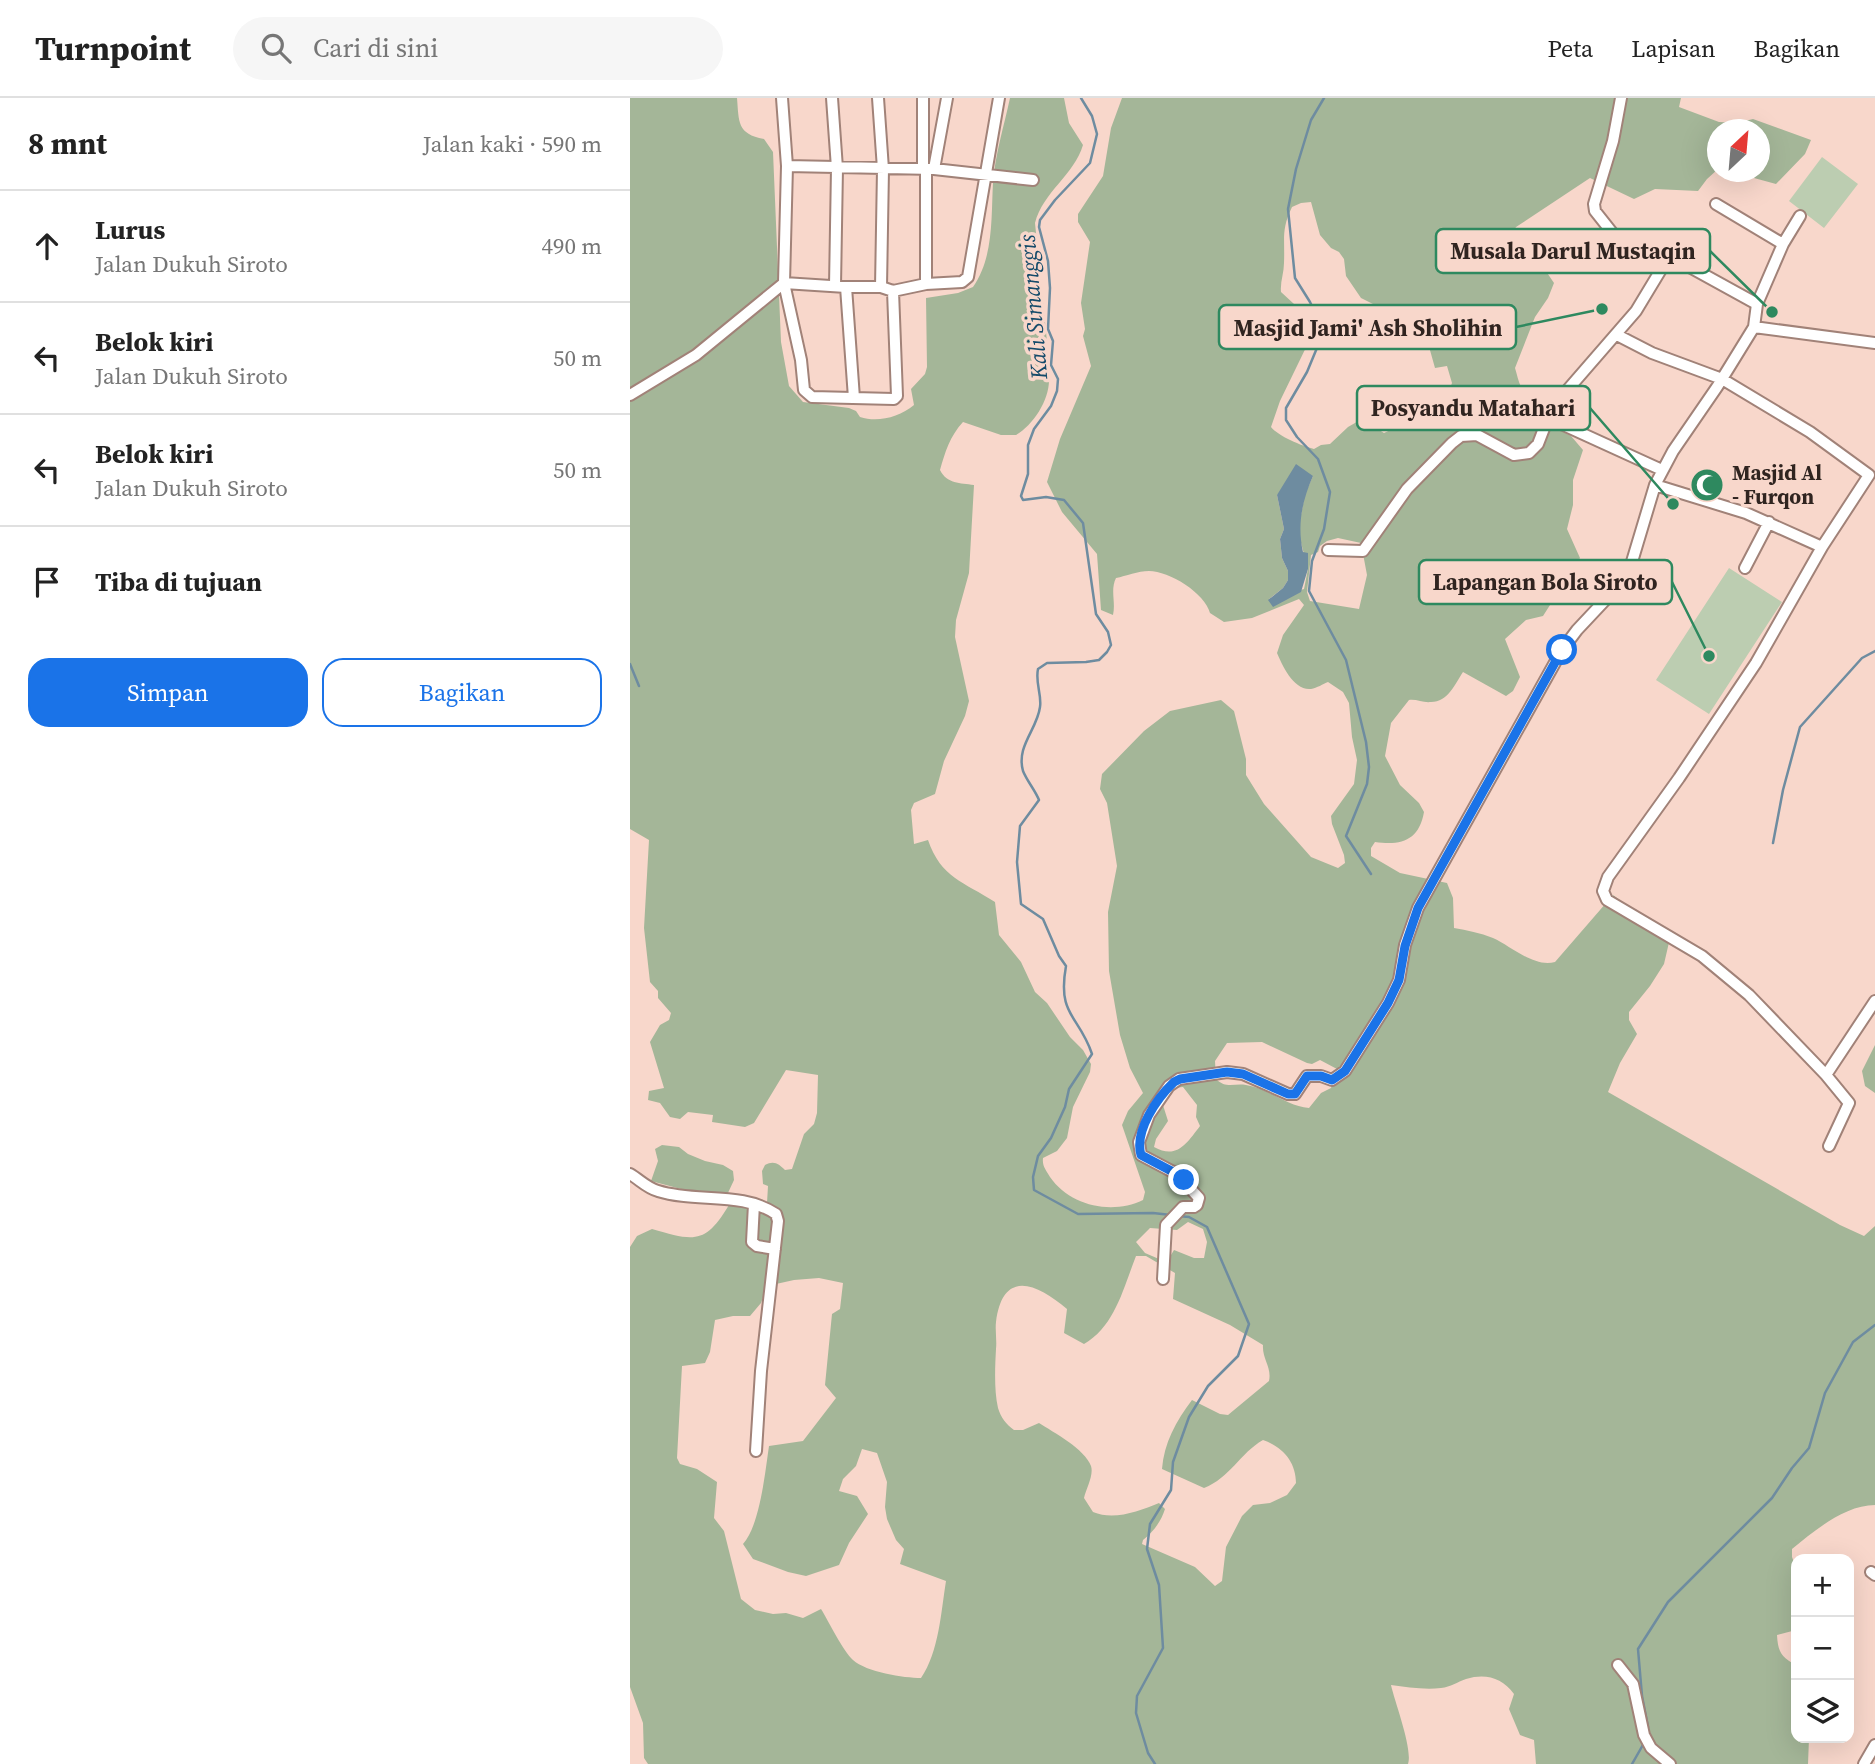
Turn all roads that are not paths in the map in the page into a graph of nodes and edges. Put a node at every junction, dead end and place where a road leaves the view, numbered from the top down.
1 (782, 98) edge
2 (832, 98) edge
3 (878, 98) edge
4 (923, 98) edge
5 (947, 98) edge
6 (999, 98) edge
7 (1621, 98) edge
8 (787, 166) junction
9 (837, 168) junction
10 (883, 169) junction
11 (928, 170) junction
12 (984, 175) junction
13 (1033, 180) dead end
14 (1716, 204) dead end
15 (1800, 216) dead end
16 (1623, 242) junction
17 (1783, 244) junction
18 (1573, 245) dead end
19 (1668, 258) junction
20 (785, 283) junction
21 (926, 285) junction
22 (841, 287) junction
23 (881, 287) junction
24 (893, 291) junction
25 (1757, 304) junction
26 (1754, 327) junction
27 (1616, 335) junction
28 (1875, 343) edge
29 (1722, 379) junction
30 (630, 395) edge
31 (854, 398) junction
32 (1548, 418) junction
33 (1662, 470) junction
34 (1655, 485) junction
35 (1769, 522) junction
36 (1822, 547) junction
37 (1328, 550) dead end
38 (1745, 568) dead end
39 (1875, 1001) edge
40 (1826, 1075) junction
41 (1829, 1146) dead end
42 (630, 1174) edge
43 (754, 1204) junction
44 (775, 1249) junction
45 (1163, 1279) dead end
46 (756, 1451) dead end
47 (1618, 1665) dead end
48 (1875, 1745) edge
49 (1670, 1764) edge
50 (1864, 1764) edge

1 - 8 street
2 - 9 street
3 - 10 street
4 - 11 street
5 - 11 street
6 - 12 street
7 - 16 street
8 - 9 street
8 - 20 street
9 - 10 street
9 - 22 street
10 - 11 street
10 - 23 street
11 - 12 street
11 - 21 street
12 - 13 street
12 - 21 street
14 - 17 street
15 - 17 street
16 - 18 street
16 - 19 street
17 - 25 street
19 - 25 street
19 - 27 street
20 - 22 street
20 - 30 street
20 - 31 street
21 - 24 street
22 - 23 street
22 - 31 street
23 - 24 street
24 - 31 street
25 - 26 street
26 - 28 street
26 - 29 street
27 - 29 street
27 - 32 street
29 - 33 street
29 - 36 street
32 - 33 street
32 - 37 street
33 - 34 street
34 - 35 street
34 - 45 street
35 - 36 street
35 - 38 street
36 - 40 street
39 - 40 street
40 - 41 street
42 - 43 street
43 - 44 street
43 - 44 street
44 - 46 street
47 - 49 street
48 - 50 street

